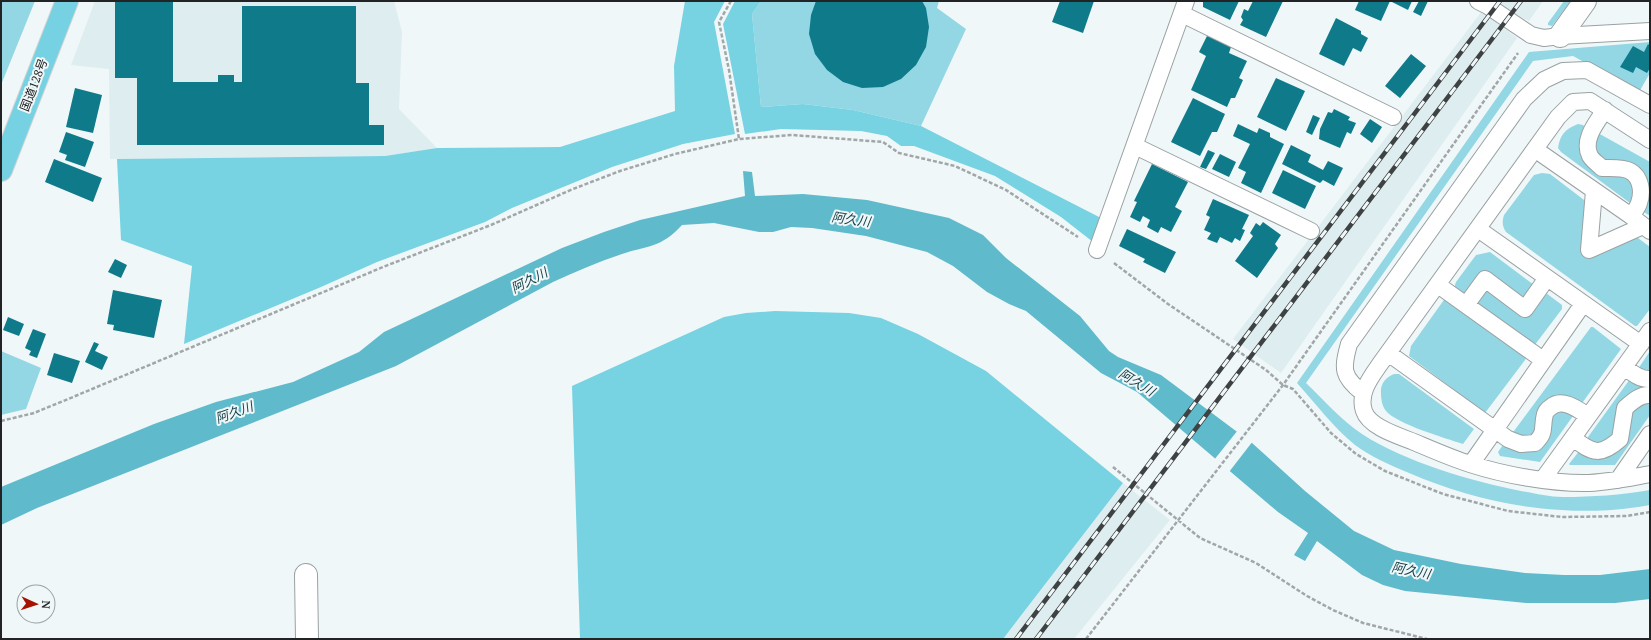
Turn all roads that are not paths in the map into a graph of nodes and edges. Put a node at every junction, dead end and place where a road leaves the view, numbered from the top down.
1 (67, 1) edge
2 (1478, 1) edge
3 (1585, 1) edge
4 (1184, 7) edge
5 (1650, 31) edge
6 (1560, 36) junction
7 (1650, 105) edge
8 (1605, 110) junction
9 (1393, 117) dead end
10 (1650, 140) edge
11 (1135, 146) junction
12 (1536, 150) junction
13 (1, 170) edge
14 (1594, 191) junction
15 (1641, 224) edge
16 (1478, 229) junction
17 (1311, 231) dead end
18 (1097, 250) road end
19 (1547, 278) junction
20 (1438, 285) junction
21 (1583, 304) junction
22 (1466, 305) junction
23 (1650, 331) edge
24 (1640, 344) junction
25 (1388, 353) junction
26 (1543, 360) junction
27 (1624, 367) junction
28 (1650, 379) edge
29 (1363, 393) junction
30 (1650, 395) edge
31 (1588, 416) junction
32 (1495, 430) junction
33 (1650, 434) edge
34 (1573, 438) junction
35 (1471, 464) junction
36 (1650, 474) edge
37 (1543, 479) junction
38 (1618, 480) junction
39 (306, 575) dead end
40 (307, 639) edge

1 - 13 highway, 国道128号
2 - 6 lane
3 - 6 street
4 - 9 lane
4 - 11 lane
5 - 6 lane
7 - 29 lane
8 - 10 lane
8 - 12 lane
8 - 15 lane
11 - 17 lane
11 - 18 lane
12 - 14 lane
12 - 16 lane
14 - 15 lane
14 - 15 lane
16 - 19 lane
16 - 20 lane
19 - 21 lane
19 - 22 lane
20 - 22 lane
20 - 25 lane
21 - 24 lane
21 - 26 lane
22 - 26 lane
23 - 24 lane
24 - 27 lane
25 - 29 lane
25 - 32 lane
26 - 32 lane
27 - 28 lane
27 - 31 lane
29 - 35 lane
30 - 34 lane
31 - 32 lane
31 - 34 lane
32 - 35 lane
33 - 38 lane
34 - 37 lane
35 - 37 lane
36 - 38 lane
37 - 38 lane
39 - 40 street

